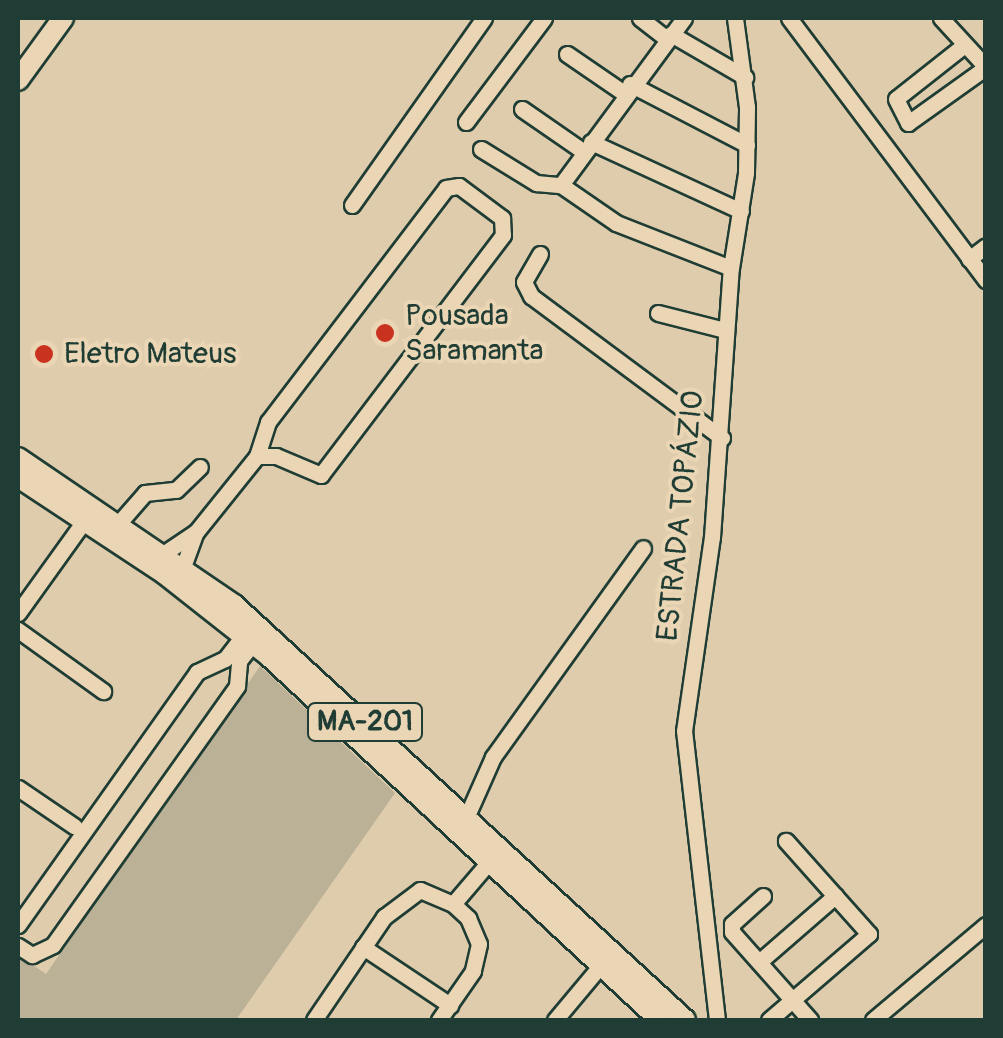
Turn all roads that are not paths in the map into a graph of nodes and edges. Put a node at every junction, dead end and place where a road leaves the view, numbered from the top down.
1 (63, 18) edge
2 (484, 18) edge
3 (544, 18) edge
4 (640, 18) edge
5 (684, 18) edge
6 (735, 18) edge
7 (788, 18) edge
8 (941, 18) edge
9 (669, 36) junction
10 (963, 46) junction
11 (566, 54) dead end
12 (984, 68) edge
13 (745, 77) junction
14 (18, 80) edge
15 (627, 89) junction
16 (522, 110) dead end
17 (466, 122) dead end
18 (747, 146) junction
19 (588, 147) junction
20 (482, 149) dead end
21 (561, 185) junction
22 (352, 205) dead end
23 (741, 211) junction
24 (986, 246) edge
25 (540, 254) dead end
26 (969, 260) junction
27 (731, 268) junction
28 (986, 280) edge
29 (658, 313) dead end
30 (725, 330) junction
31 (722, 438) junction
32 (257, 456) junction
33 (18, 458) edge
34 (200, 467) dead end
35 (18, 477) edge
36 (84, 520) junction
37 (118, 524) junction
38 (196, 532) junction
39 (643, 548) dead end
40 (163, 554) junction
41 (182, 567) junction
42 (18, 612) edge
43 (18, 630) edge
44 (248, 639) junction
45 (103, 691) dead end
46 (18, 788) edge
47 (466, 818) junction
48 (74, 826) dead end
49 (786, 841) dead end
50 (489, 862) junction
51 (764, 896) dead end
52 (835, 896) junction
53 (453, 904) junction
54 (18, 925) edge
55 (986, 925) edge
56 (18, 946) edge
57 (363, 947) junction
58 (759, 962) junction
59 (601, 966) junction
60 (792, 1000) junction
61 (450, 1005) junction
62 (314, 1020) edge
63 (439, 1020) edge
64 (555, 1020) edge
65 (660, 1020) edge
66 (685, 1020) edge
67 (717, 1020) edge
68 (770, 1020) edge
69 (810, 1020) edge
70 (873, 1020) edge

1 - 14 main road
2 - 22 street
3 - 17 street
4 - 9 street
5 - 9 street
6 - 13 street, ESTRADA TOPÁZIO
7 - 26 street
8 - 10 street
9 - 13 street
9 - 15 street
10 - 12 street
10 - 12 street
11 - 15 street
13 - 18 street, ESTRADA TOPÁZIO
15 - 18 street
15 - 19 street
16 - 19 street
18 - 23 street, ESTRADA TOPÁZIO
19 - 21 street
19 - 23 street
20 - 21 street
21 - 27 street
23 - 27 street, ESTRADA TOPÁZIO
24 - 26 street
25 - 31 street
26 - 28 street
27 - 30 street, ESTRADA TOPÁZIO
29 - 30 street
30 - 31 street, ESTRADA TOPÁZIO
31 - 67 street, ESTRADA TOPÁZIO
32 - 32 street
32 - 38 street
33 - 37 main road, MA-201
34 - 37 street
35 - 36 main road, MA-201
36 - 42 street
36 - 44 main road, MA-201
37 - 40 main road, MA-201
38 - 40 street
38 - 41 street
39 - 47 street
40 - 41 main road, MA-201
41 - 47 main road, MA-201
43 - 45 street
44 - 50 main road, MA-201
44 - 54 street
44 - 56 street
46 - 48 street
47 - 66 main road, MA-201
49 - 52 street
50 - 53 street
50 - 59 main road, MA-201
51 - 58 street
52 - 58 street
52 - 60 street
53 - 57 street
53 - 61 street
55 - 70 street
57 - 61 street
57 - 62 street
58 - 60 street
59 - 64 street
59 - 65 main road, MA-201
60 - 68 street
60 - 69 street
61 - 63 street

